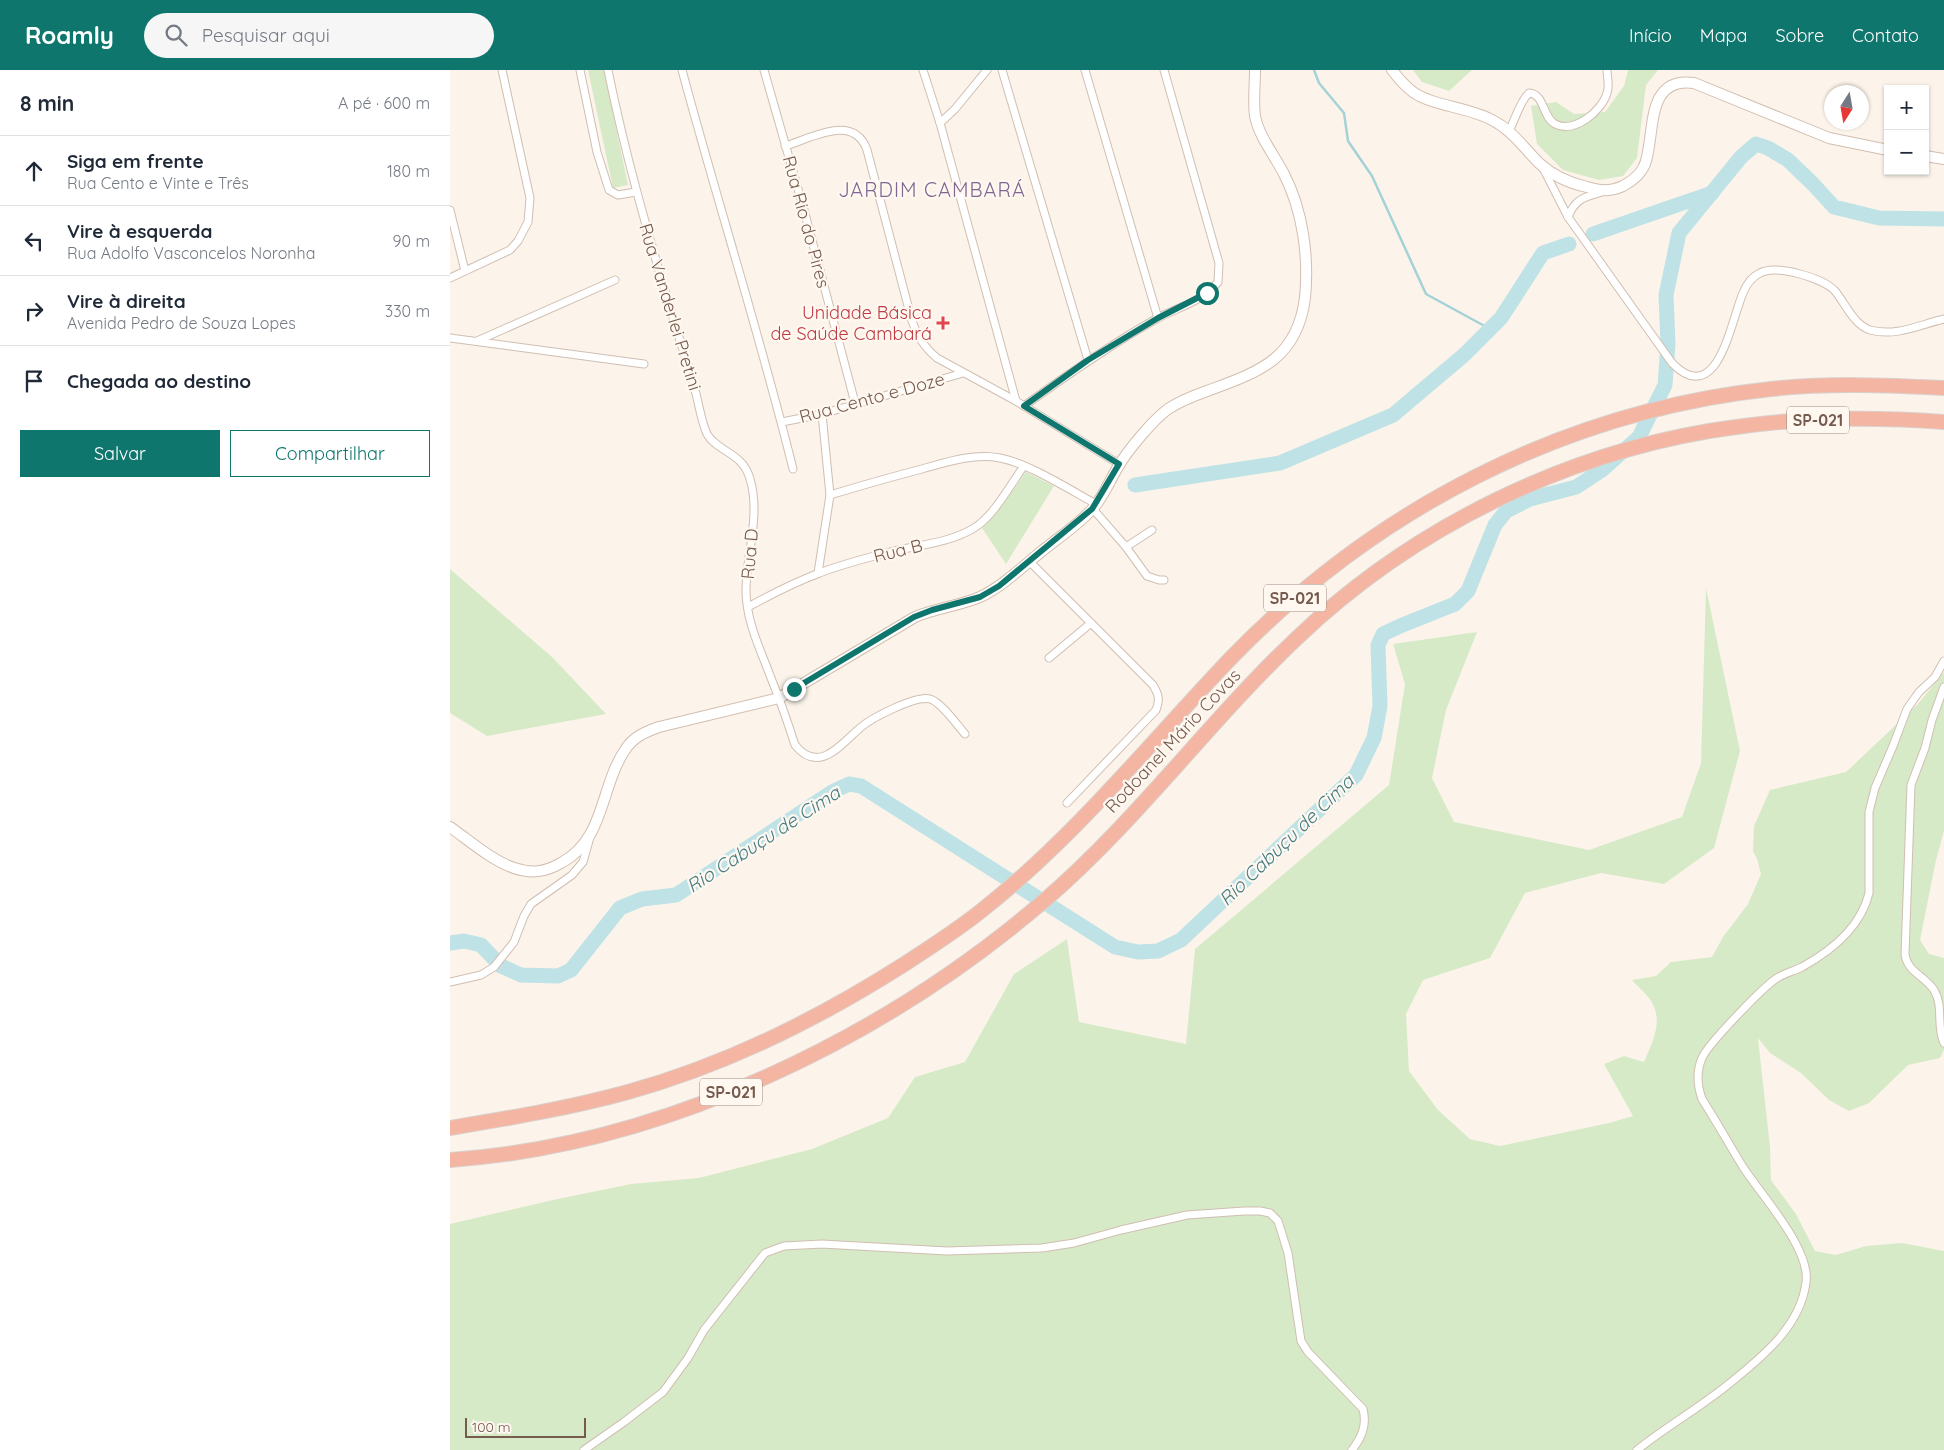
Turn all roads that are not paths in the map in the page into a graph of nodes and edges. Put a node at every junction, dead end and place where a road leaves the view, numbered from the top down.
1 (502, 70) edge
2 (580, 70) edge
3 (608, 70) edge
4 (682, 70) edge
5 (987, 70) edge
6 (1002, 70) edge
7 (1085, 70) edge
8 (1164, 70) edge
9 (1255, 70) edge
10 (1392, 70) edge
11 (1607, 70) edge
12 (766, 71) edge
13 (922, 71) edge
14 (940, 123) junction
15 (1509, 131) junction
16 (785, 146) junction
17 (1884, 149) edge
18 (1929, 157) edge
19 (1944, 159) edge
20 (1541, 165) junction
21 (636, 192) junction
22 (1603, 192) junction
23 (450, 210) edge
24 (1568, 218) junction
25 (465, 272) junction
26 (450, 278) edge
27 (615, 280) dead end
28 (1158, 318) junction
29 (1944, 319) edge
30 (450, 338) edge
31 (476, 341) junction
32 (1088, 360) junction
33 (644, 364) dead end
34 (963, 373) junction
35 (1944, 388) edge
36 (1016, 401) junction
37 (855, 403) junction
38 (1024, 406) junction
39 (822, 414) junction
40 (782, 422) junction
41 (1944, 422) edge
42 (704, 423) joint
43 (1119, 464) junction
44 (1024, 466) junction
45 (793, 469) dead end
46 (830, 495) junction
47 (1094, 507) junction
48 (1152, 530) dead end
49 (1126, 548) junction
50 (1029, 561) junction
51 (818, 573) junction
52 (1164, 580) dead end
53 (748, 606) junction
54 (1091, 623) junction
55 (1049, 658) dead end
56 (1944, 661) edge
57 (1944, 687) edge
58 (779, 698) junction
59 (965, 734) dead end
60 (1067, 803) dead end
61 (450, 827) edge
62 (590, 837) junction
63 (450, 982) edge
64 (1944, 1043) edge
65 (450, 1128) edge
66 (454, 1160) edge
67 (584, 1450) edge
68 (1352, 1450) edge
69 (1637, 1450) edge

1 - 25 street
2 - 21 street
3 - 21 street, Rua Vanderlei Pretini
4 - 40 street
5 - 14 street
6 - 32 street
7 - 28 street
8 - 28 street
9 - 43 main road
10 - 15 main road
11 - 15 street
12 - 16 street, Rua Rio do Pires
13 - 14 street
14 - 36 street
15 - 20 main road
16 - 34 street
16 - 37 street, Rua Rio do Pires
17 - 22 main road
18 - 19 main road
20 - 22 main road
20 - 24 street
21 - 42 street, Rua Vanderlei Pretini
22 - 24 street
23 - 25 street
24 - 29 street
25 - 26 street
27 - 31 street
28 - 32 street
30 - 31 street
31 - 33 street
32 - 38 street
34 - 36 street
34 - 37 street, Rua Cento e Doze
35 - 65 highway, Rodoanel Mário Covas / SP-021
36 - 38 street
37 - 39 street, Rua Cento e Doze
38 - 43 street
39 - 40 street, Rua Cento e Doze
39 - 46 street
40 - 45 street
41 - 66 highway, Rodoanel Mário Covas / SP-021
42 - 53 street, Rua D
43 - 47 main road
44 - 46 street
44 - 47 street
44 - 51 street, Rua B
46 - 51 street
47 - 49 street
47 - 50 main road
48 - 49 street
49 - 52 street
50 - 54 street
50 - 58 main road
51 - 53 street, Rua B
53 - 58 street, Rua D
54 - 55 street
54 - 60 street
56 - 69 street
57 - 64 street
58 - 59 street, Rua D
58 - 62 main road
61 - 62 main road
62 - 63 street
67 - 68 street

